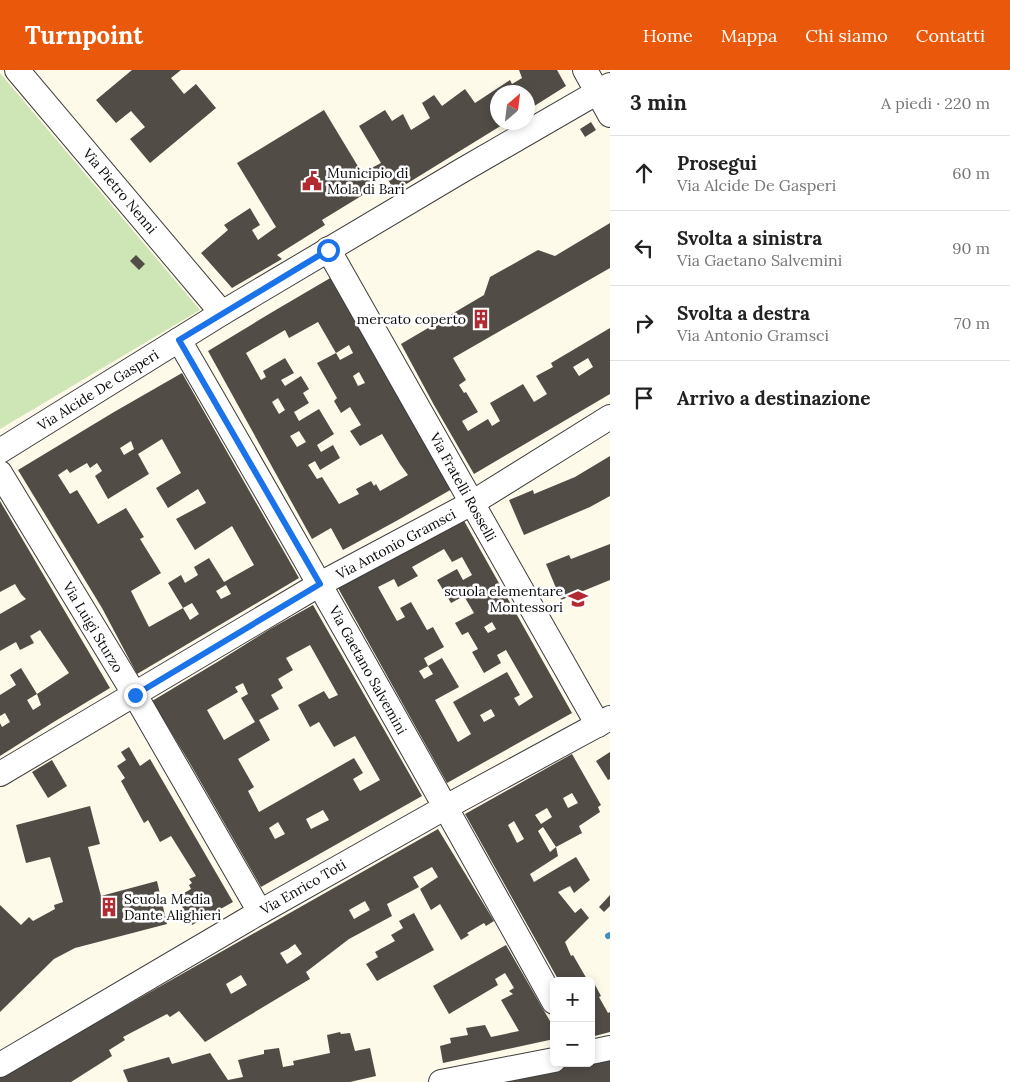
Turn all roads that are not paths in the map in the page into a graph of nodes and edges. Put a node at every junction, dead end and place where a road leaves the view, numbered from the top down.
1 (17, 70) edge
2 (585, 70) edge
3 (604, 88) edge
4 (610, 115) edge
5 (328, 250) junction
6 (222, 313) junction
7 (179, 340) junction
8 (610, 417) edge
9 (0, 451) edge
10 (0, 473) edge
11 (472, 504) junction
12 (320, 584) junction
13 (135, 695) junction
14 (604, 721) edge
15 (0, 774) edge
16 (446, 807) junction
17 (260, 912) junction
18 (550, 995) edge
19 (610, 1048) edge
20 (595, 1051) edge
21 (550, 1061) edge
22 (0, 1065) edge
23 (441, 1082) edge

1 - 6 street, Via Pietro Nenni
2 - 3 street
3 - 4 street
3 - 5 street, Via Alcide De Gasperi
5 - 6 street, Via Alcide De Gasperi
5 - 11 street, Via Fratelli Rosselli
6 - 7 street, Via Alcide De Gasperi
7 - 9 street, Via Alcide De Gasperi
7 - 12 street, Via Gaetano Salvemini
8 - 11 street, Via Antonio Gramsci
10 - 13 street, Via Luigi Sturzo
11 - 12 street, Via Antonio Gramsci
11 - 14 street, Via Fratelli Rosselli
12 - 13 street, Via Antonio Gramsci
12 - 16 street, Via Gaetano Salvemini
13 - 15 street, Via Antonio Gramsci
13 - 17 street, Via Luigi Sturzo
14 - 16 street, Via Enrico Toti
16 - 17 street, Via Enrico Toti
16 - 18 street, Via Gaetano Salvemini
17 - 22 street, Via Enrico Toti
19 - 20 street
21 - 23 street

